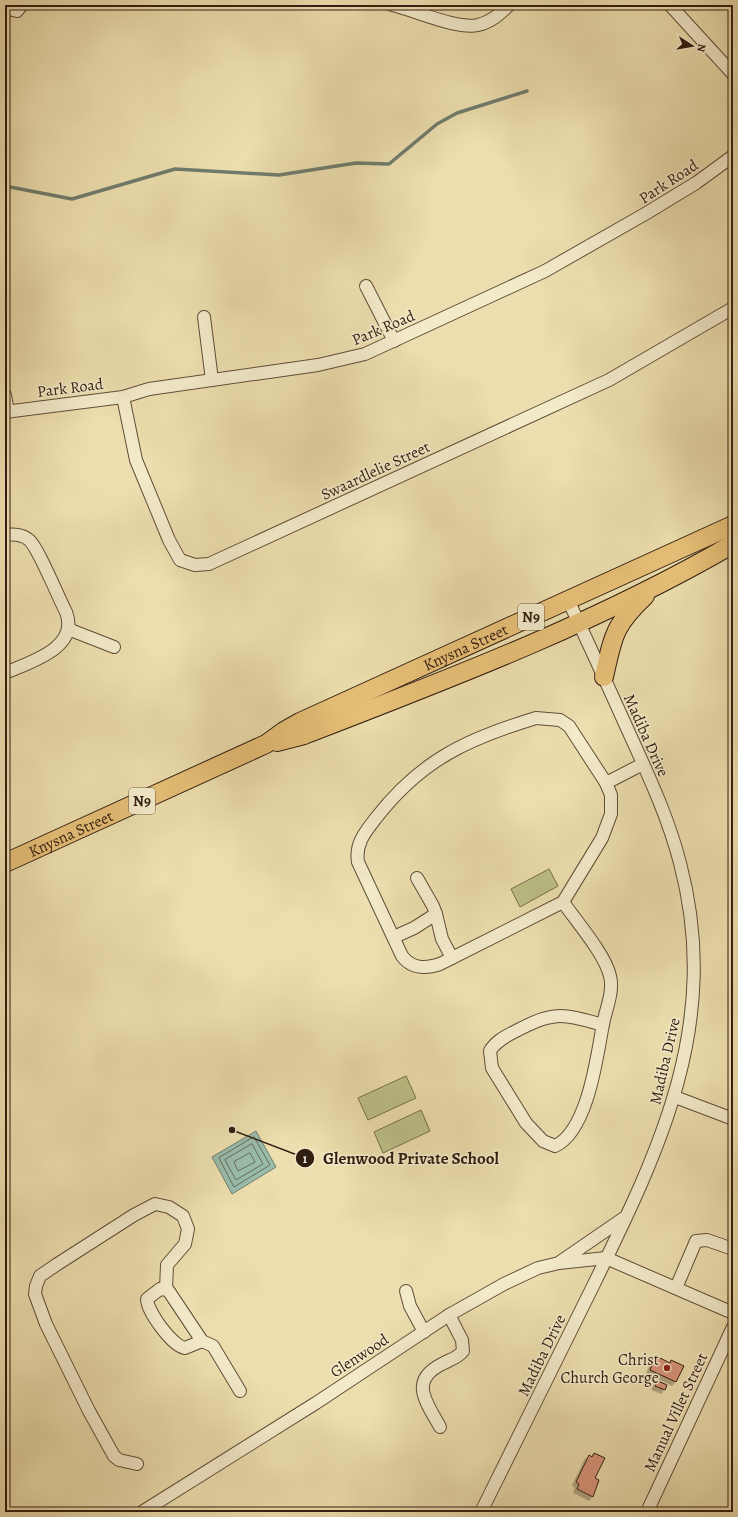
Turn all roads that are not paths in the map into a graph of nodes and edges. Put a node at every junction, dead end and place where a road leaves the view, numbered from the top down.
1 (22, 5) edge
2 (393, 5) edge
3 (509, 5) edge
4 (5, 6) edge
5 (673, 6) edge
6 (733, 74) edge
7 (733, 156) edge
8 (366, 286) dead end
9 (733, 308) edge
10 (204, 317) dead end
11 (394, 341) junction
12 (212, 380) junction
13 (5, 395) edge
14 (123, 397) junction
15 (6, 412) edge
16 (733, 525) edge
17 (5, 535) edge
18 (733, 544) edge
19 (657, 584) junction
20 (568, 600) junction
21 (579, 622) junction
22 (68, 629) junction
23 (114, 647) dead end
24 (5, 673) edge
25 (604, 677) junction
26 (266, 744) junction
27 (643, 764) junction
28 (606, 783) junction
29 (5, 863) edge
30 (417, 878) dead end
31 (563, 902) junction
32 (436, 914) junction
33 (394, 937) junction
34 (452, 958) junction
35 (603, 1025) junction
36 (675, 1097) junction
37 (733, 1119) edge
38 (626, 1217) junction
39 (733, 1249) edge
40 (606, 1258) junction
41 (559, 1262) junction
42 (676, 1288) junction
43 (166, 1289) junction
44 (406, 1291) dead end
45 (733, 1313) edge
46 (449, 1315) junction
47 (733, 1327) edge
48 (424, 1332) junction
49 (202, 1341) junction
50 (240, 1391) dead end
51 (440, 1427) dead end
52 (137, 1464) dead end
53 (142, 1512) edge
54 (481, 1512) edge
55 (647, 1512) edge

1 - 4 street
2 - 3 street
5 - 6 street
7 - 11 street, Park Road
8 - 11 street
9 - 14 street, Swaardlelie Street
10 - 12 street
11 - 12 street, Park Road
12 - 14 street, Park Road
13 - 15 street
14 - 15 street, Park Road
16 - 20 highway, Knysna Street / N9
17 - 22 street
18 - 19 highway, Knysna Street / N9
19 - 21 highway, Knysna Street / N9
19 - 25 highway
20 - 21 street, Madiba Drive
20 - 26 highway, Knysna Street / N9
21 - 25 street, Madiba Drive
21 - 26 highway, Knysna Street / N9
22 - 23 street
22 - 24 street
25 - 27 street, Madiba Drive
26 - 29 highway, Knysna Street / N9
27 - 28 street
27 - 36 street, Madiba Drive
28 - 31 street
28 - 33 street
30 - 32 street
31 - 34 street
31 - 35 street
32 - 33 street
32 - 34 street
33 - 34 street
35 - 35 street
36 - 37 street
36 - 38 street, Madiba Drive
38 - 40 street, Madiba Drive
38 - 41 street
39 - 42 street
40 - 41 street, Glenwood
40 - 42 street
40 - 54 street, Madiba Drive
41 - 46 street, Glenwood
42 - 45 street
43 - 49 street
43 - 49 street
43 - 52 street
44 - 48 street
46 - 48 street, Glenwood
46 - 51 street
47 - 55 street, Manual Villet Street
48 - 53 street, Glenwood
49 - 50 street

